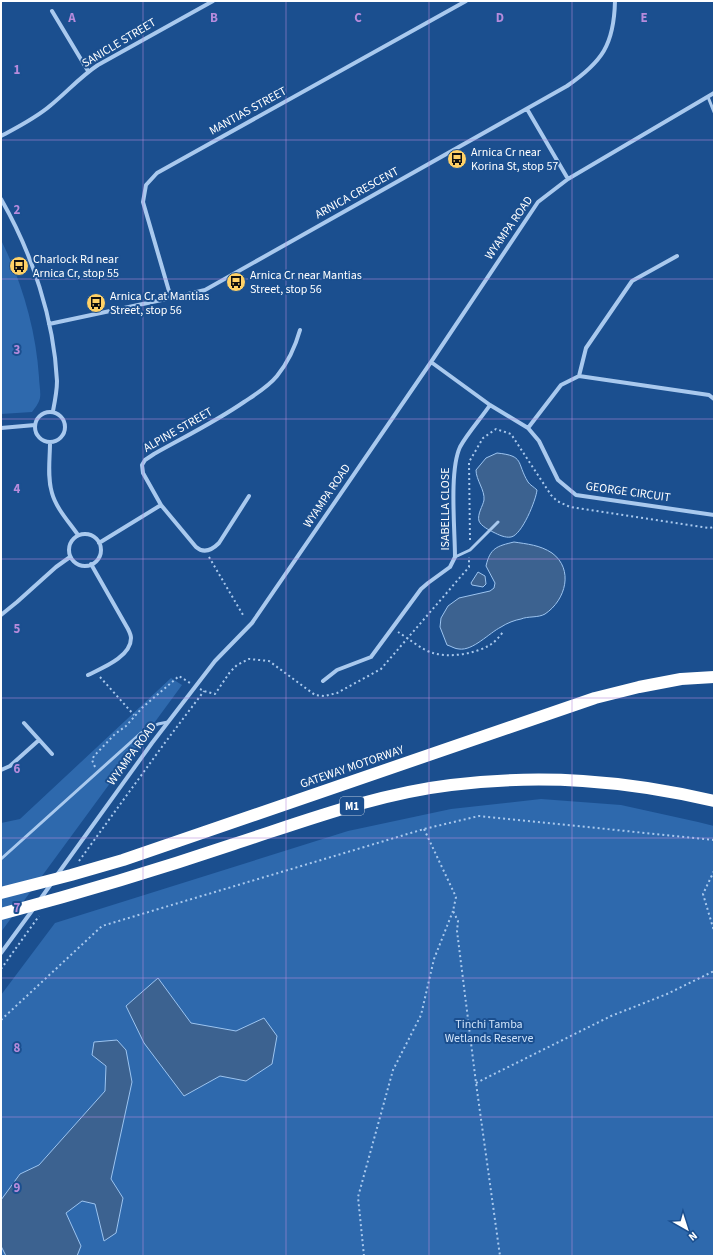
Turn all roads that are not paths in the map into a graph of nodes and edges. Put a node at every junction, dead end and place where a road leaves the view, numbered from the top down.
1 (212, 1) edge
2 (466, 1) edge
3 (615, 1) edge
4 (52, 11) dead end
5 (88, 71) junction
6 (714, 93) edge
7 (708, 97) junction
8 (527, 109) junction
9 (714, 112) edge
10 (1, 136) edge
11 (568, 179) junction
12 (1, 199) edge
13 (677, 256) dead end
14 (171, 298) junction
15 (49, 324) junction
16 (300, 330) dead end
17 (431, 362) junction
18 (579, 376) junction
19 (714, 399) edge
20 (490, 405) junction
21 (53, 411) junction
22 (35, 425) junction
23 (1, 428) edge
24 (528, 428) junction
25 (50, 443) junction
26 (249, 496) dead end
27 (161, 505) junction
28 (714, 515) edge
29 (498, 522) dead end
30 (78, 535) junction
31 (99, 543) junction
32 (70, 557) junction
33 (455, 557) junction
34 (91, 564) junction
35 (1, 615) edge
36 (88, 675) dead end
37 (714, 676) edge
38 (323, 681) dead end
39 (168, 722) junction
40 (24, 723) dead end
41 (39, 740) junction
42 (52, 754) dead end
43 (1, 770) edge
44 (714, 801) edge
45 (1, 859) edge
46 (1, 893) edge
47 (1, 914) edge
48 (1, 953) edge

1 - 5 street, SANICLE STREET
2 - 14 street, MANTIAS STREET
3 - 8 street, ARNICA CRESCENT
4 - 5 street
5 - 10 street, SANICLE STREET
6 - 7 street, WYAMPA ROAD
7 - 9 lane
7 - 11 street, WYAMPA ROAD
8 - 11 street
8 - 14 street, ARNICA CRESCENT
11 - 17 street, WYAMPA ROAD
12 - 15 street
13 - 18 street
14 - 15 street, ARNICA CRESCENT
15 - 21 street
16 - 27 street, ALPINE STREET
17 - 20 street, GEORGE CIRCUIT
17 - 39 street, WYAMPA ROAD
18 - 19 street
18 - 24 street
20 - 24 street, GEORGE CIRCUIT
20 - 33 street, ISABELLA CLOSE
21 - 22 street
21 - 25 street
22 - 23 street
22 - 25 street
24 - 28 street, GEORGE CIRCUIT
25 - 30 street
26 - 27 street
27 - 31 street
29 - 33 lane
30 - 31 street
30 - 32 street
31 - 34 street
32 - 34 street
32 - 35 street
33 - 38 street, ISABELLA CLOSE
34 - 36 street
37 - 46 highway, GATEWAY MOTORWAY / M1
39 - 45 lane
39 - 48 street, WYAMPA ROAD
40 - 41 street
41 - 42 street
41 - 43 street
44 - 47 highway, M1

